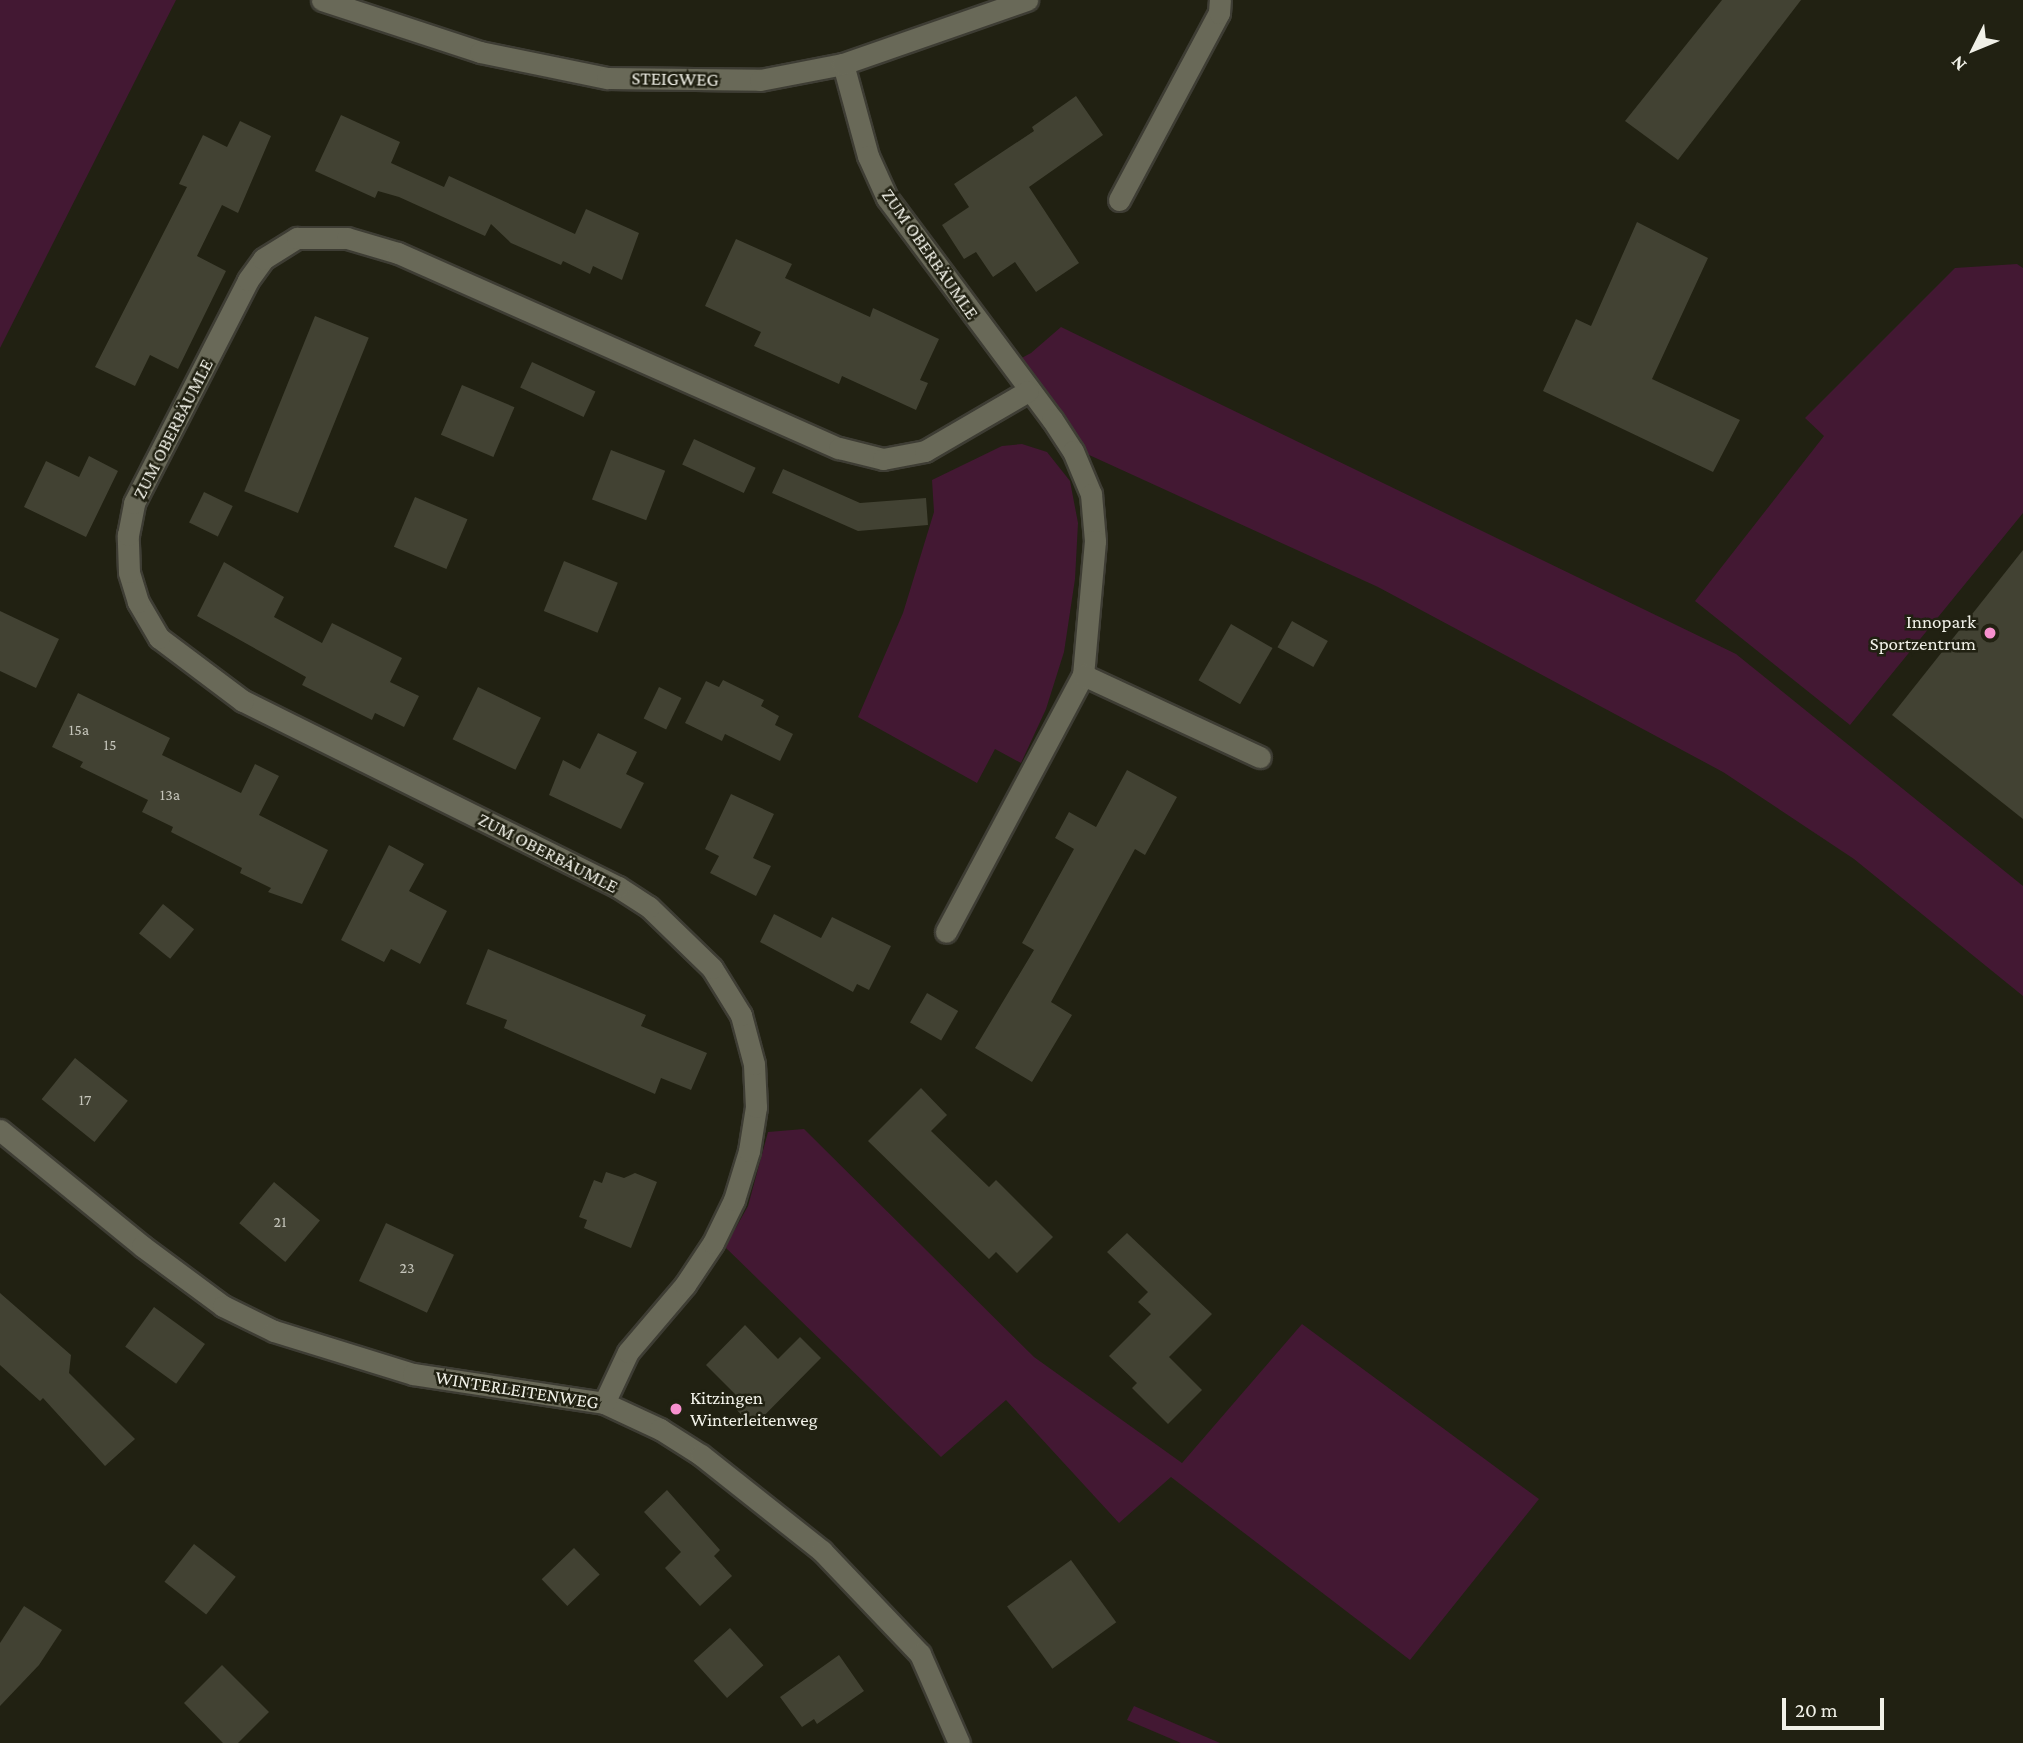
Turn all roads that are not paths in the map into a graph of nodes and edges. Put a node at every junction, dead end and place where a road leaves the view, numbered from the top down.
1 (323, 0) edge
2 (1027, 0) edge
3 (1220, 0) edge
4 (843, 64) junction
5 (1119, 200) dead end
6 (1028, 391) junction
7 (1083, 675) junction
8 (1260, 757) dead end
9 (946, 932) dead end
10 (0, 1130) edge
11 (604, 1403) junction
12 (960, 1743) edge

1 - 4 street, STEIGWEG
2 - 4 street, STEIGWEG
3 - 5 street
4 - 6 street, ZUM OBERBÄUMLE
6 - 7 street, ZUM OBERBÄUMLE
6 - 11 street, ZUM OBERBÄUMLE
7 - 8 street
7 - 9 street, ZUM OBERBÄUMLE
10 - 11 street, WINTERLEITENWEG
11 - 12 street, WINTERLEITENWEG

